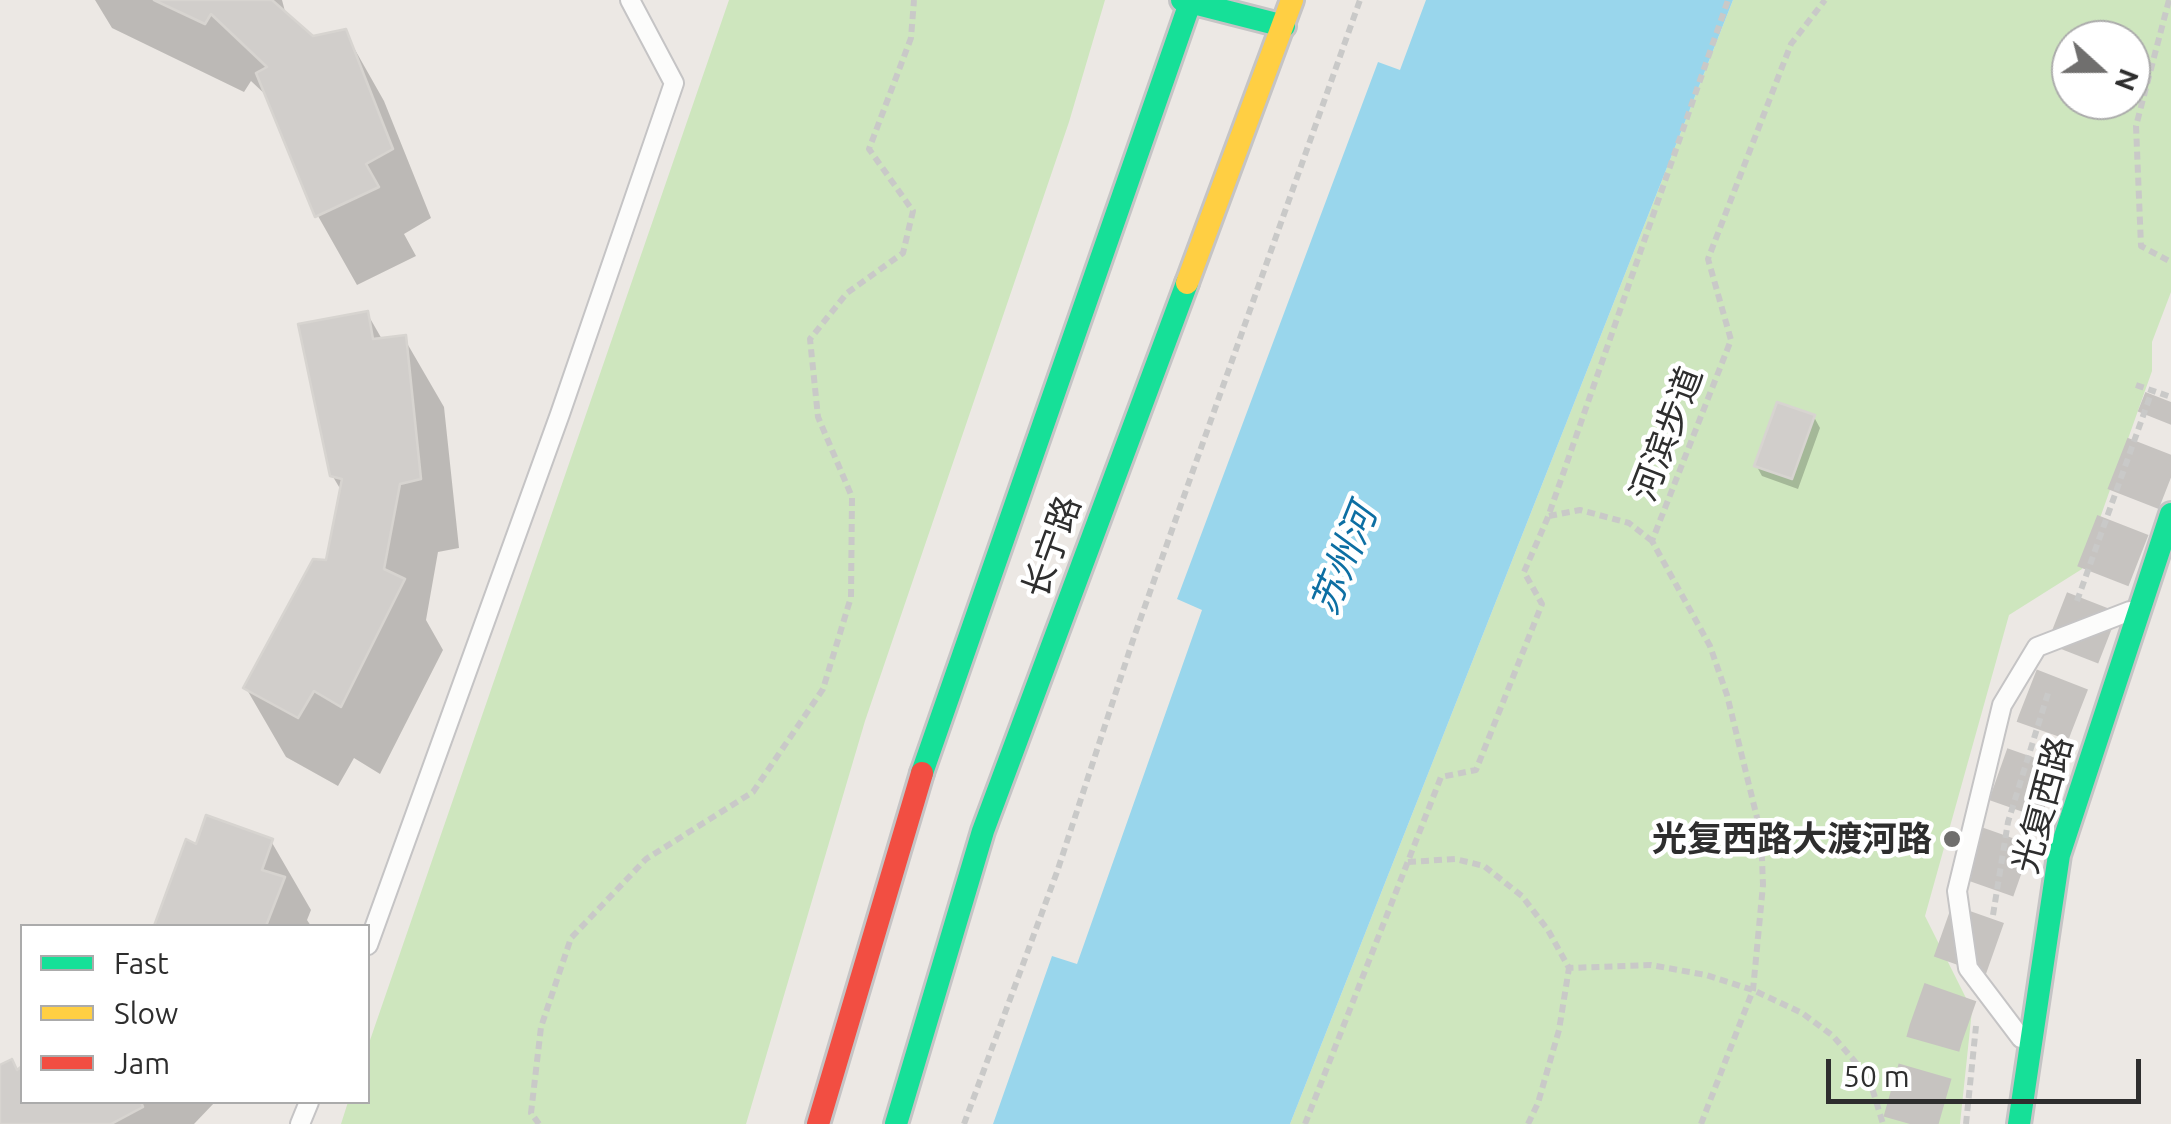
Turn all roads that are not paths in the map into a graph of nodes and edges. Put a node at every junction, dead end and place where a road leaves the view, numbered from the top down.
1 (630, 0) edge
2 (1292, 0) edge
3 (1188, 1) edge
4 (1284, 26) junction
5 (2171, 514) edge
6 (2139, 608) junction
7 (370, 940) edge
8 (2030, 1050) junction
9 (818, 1124) edge
10 (896, 1124) edge
11 (2019, 1124) edge

1 - 7 lane
2 - 4 main road, 长宁路
3 - 4 main road
3 - 9 main road, 长宁路
4 - 10 main road, 长宁路
5 - 6 main road, 光复西路
6 - 8 main road, 光复西路
6 - 8 lane
8 - 11 main road, 光复西路

